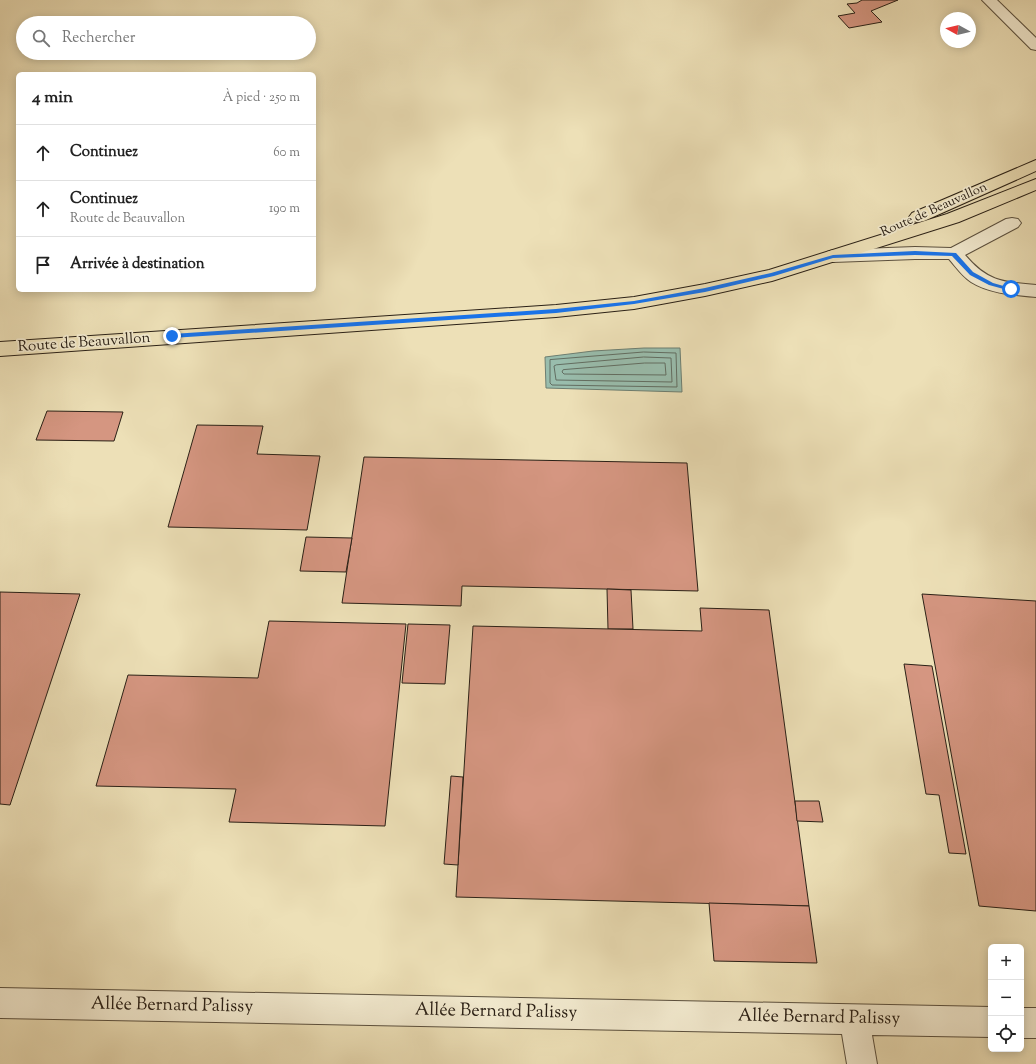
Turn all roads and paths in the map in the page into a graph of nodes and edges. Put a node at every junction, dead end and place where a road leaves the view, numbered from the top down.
1 (989, 0) edge
2 (1036, 46) edge
3 (1036, 165) edge
4 (1036, 184) edge
5 (1012, 223) dead end
6 (954, 254) junction
7 (833, 256) junction
8 (1036, 290) edge
9 (0, 349) edge
10 (0, 1003) edge
11 (855, 1019) junction
12 (988, 1022) edge
13 (1024, 1023) edge
14 (1036, 1024) edge
15 (862, 1064) edge

1 - 2 street
3 - 7 main road, Route de Beauvallon
4 - 7 main road, Route de Beauvallon
5 - 6 street
6 - 7 street
6 - 8 street
7 - 9 main road, Route de Beauvallon
10 - 11 street, Allée Bernard Palissy
11 - 12 street, Allée Bernard Palissy
11 - 15 street
13 - 14 street

